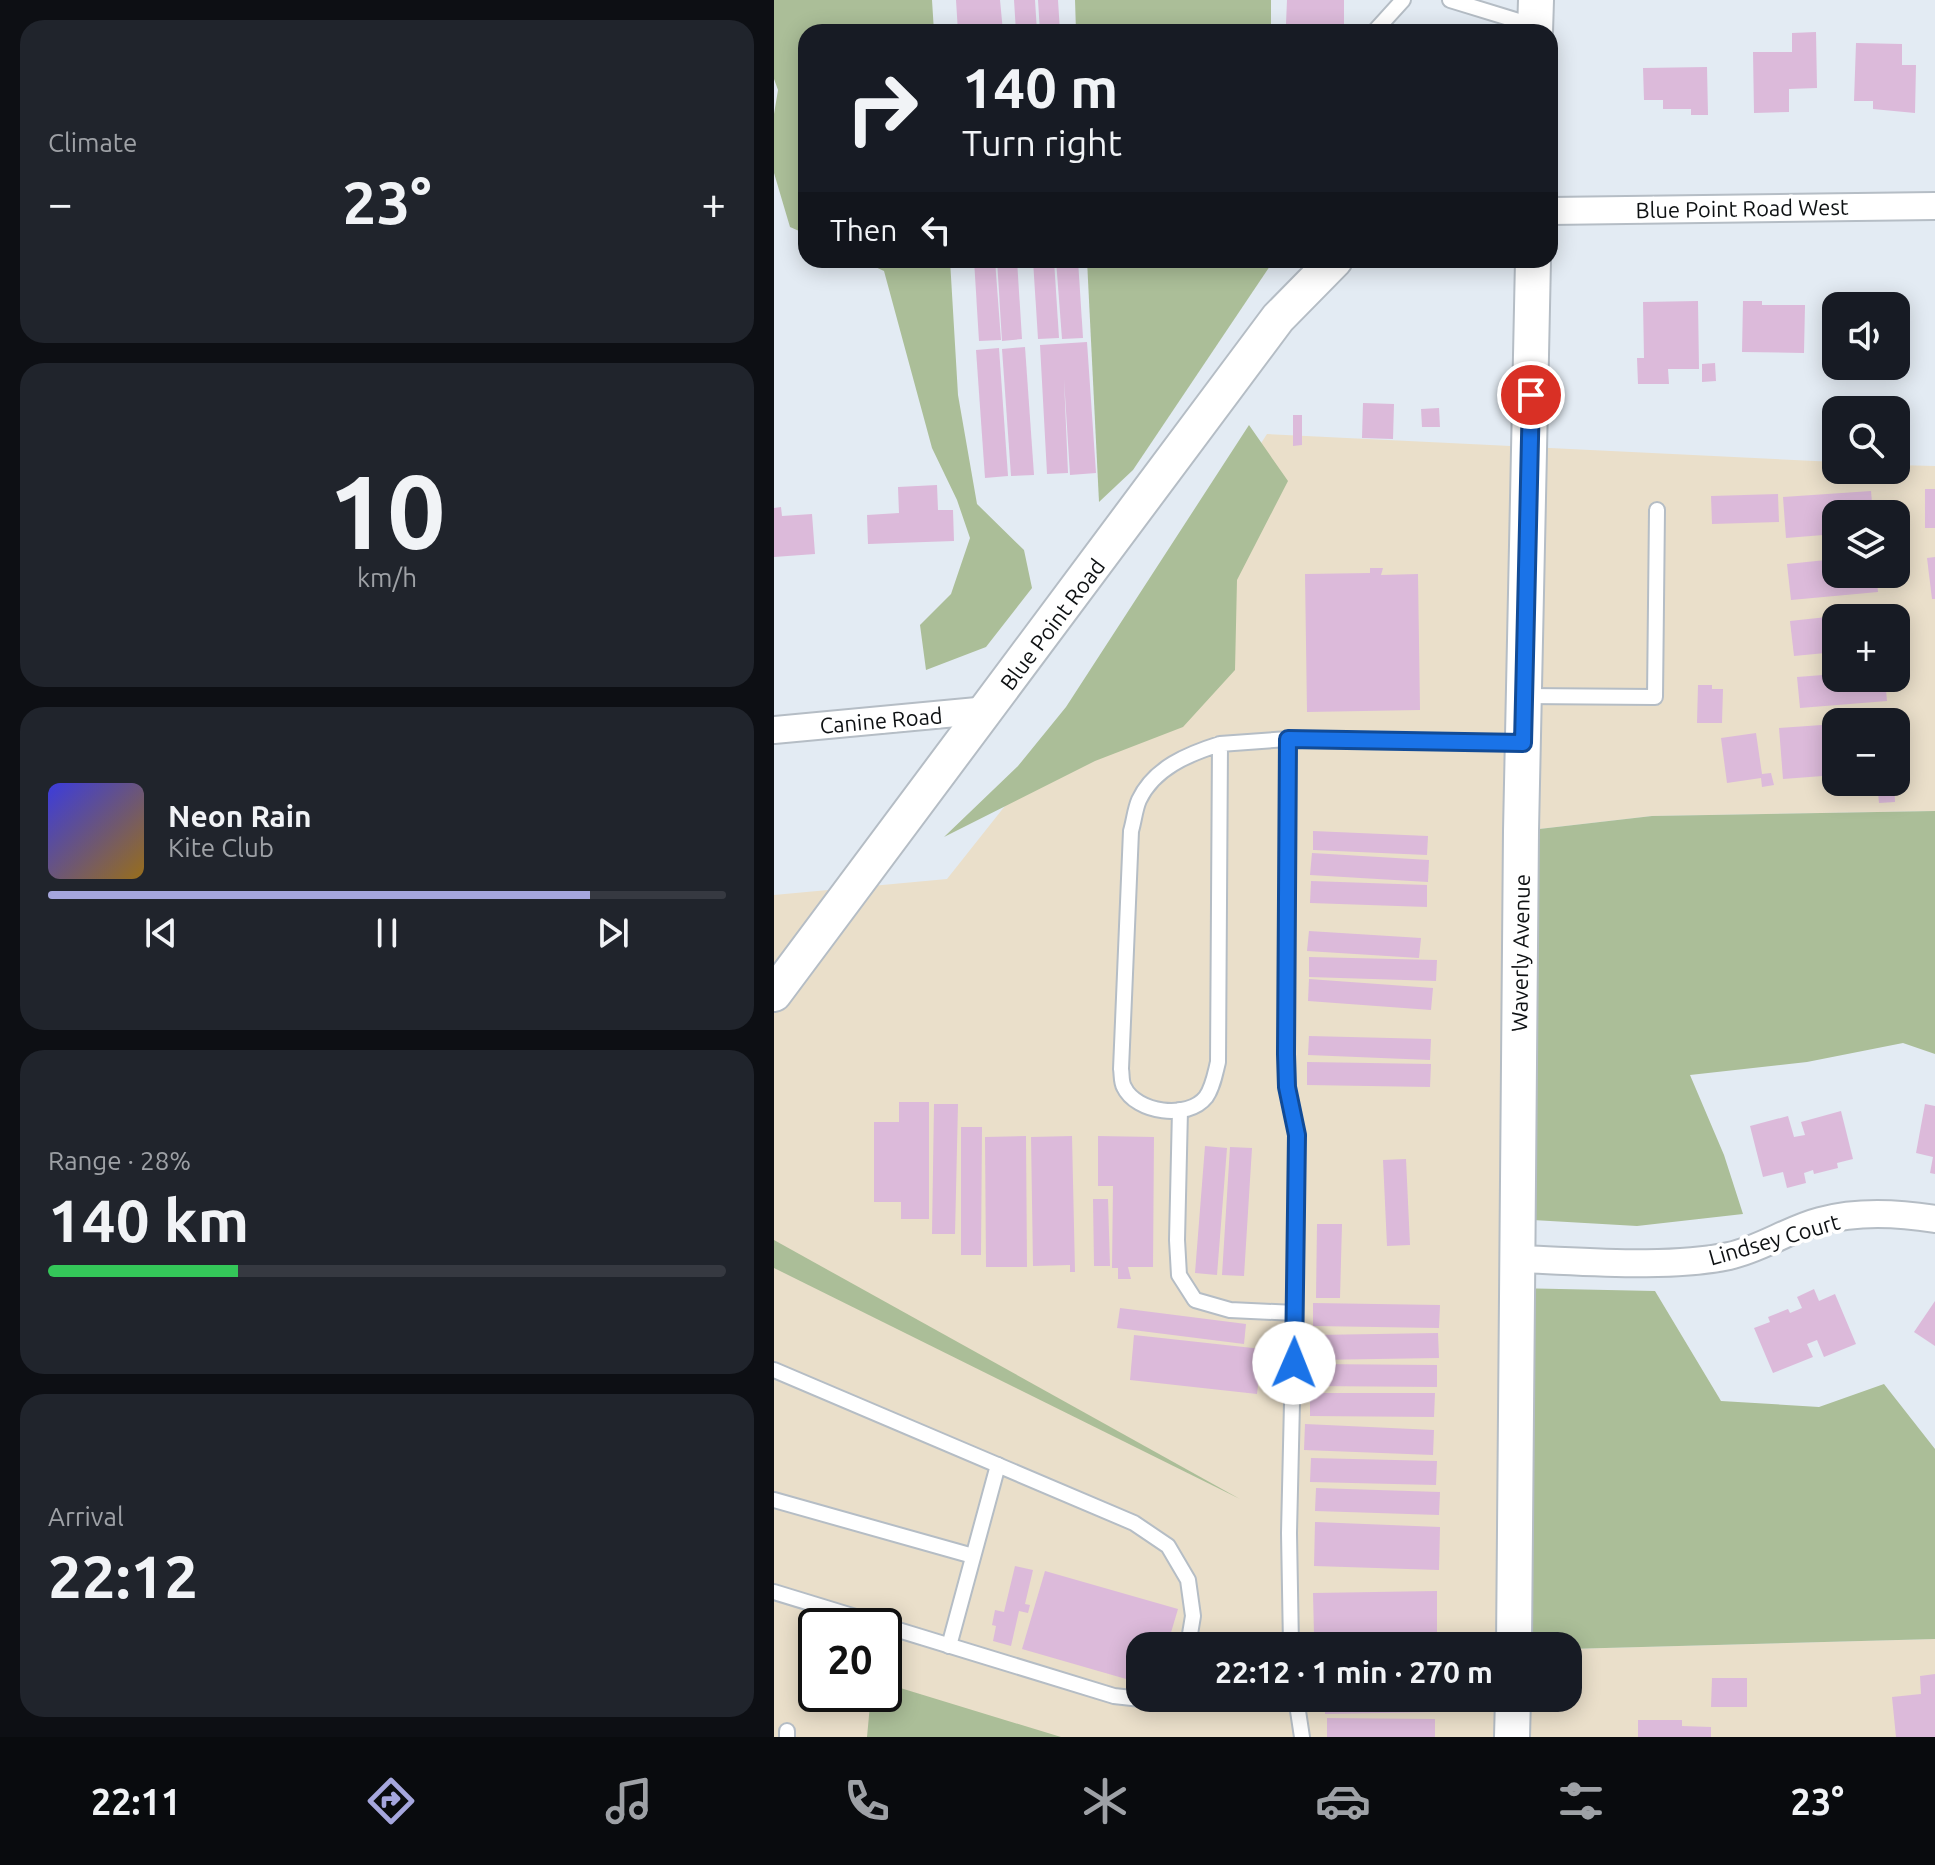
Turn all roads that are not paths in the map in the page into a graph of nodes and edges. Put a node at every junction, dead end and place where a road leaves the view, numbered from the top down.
1 (1403, 0) edge
2 (1450, 0) edge
3 (1536, 19) edge
4 (1381, 24) edge
5 (1935, 206) edge
6 (1558, 211) edge
7 (1327, 268) edge
8 (1533, 268) edge
9 (1657, 510) dead end
10 (1524, 696) junction
11 (988, 710) junction
12 (774, 730) edge
13 (1288, 739) junction
14 (1523, 743) junction
15 (1220, 744) junction
16 (774, 994) edge
17 (1180, 1110) junction
18 (1935, 1219) edge
19 (1517, 1259) junction
20 (1295, 1313) junction
21 (774, 1370) edge
22 (998, 1465) junction
23 (774, 1500) edge
24 (973, 1556) junction
25 (774, 1592) edge
26 (1190, 1632) edge
27 (1291, 1632) edge
28 (1514, 1632) edge
29 (949, 1646) junction
30 (1126, 1697) edge
31 (1298, 1712) edge
32 (1513, 1712) edge
33 (1302, 1737) edge
34 (1512, 1737) edge

1 - 4 lane
2 - 3 lane
5 - 6 street, Blue Point Road West
7 - 11 street, Blue Point Road
8 - 10 street, Waverly Avenue
9 - 10 lane
10 - 14 street, Waverly Avenue
11 - 12 street, Canine Road
11 - 16 street, Blue Point Road
13 - 14 lane
13 - 15 lane
13 - 20 lane
14 - 19 street, Waverly Avenue
15 - 17 lane
15 - 17 lane
17 - 20 lane
18 - 19 street, Lindsey Court
19 - 28 street, Waverly Avenue
20 - 27 lane
21 - 22 lane
22 - 24 lane
22 - 26 lane
23 - 24 lane
24 - 29 lane
25 - 29 lane
29 - 30 lane
31 - 33 lane
32 - 34 street

